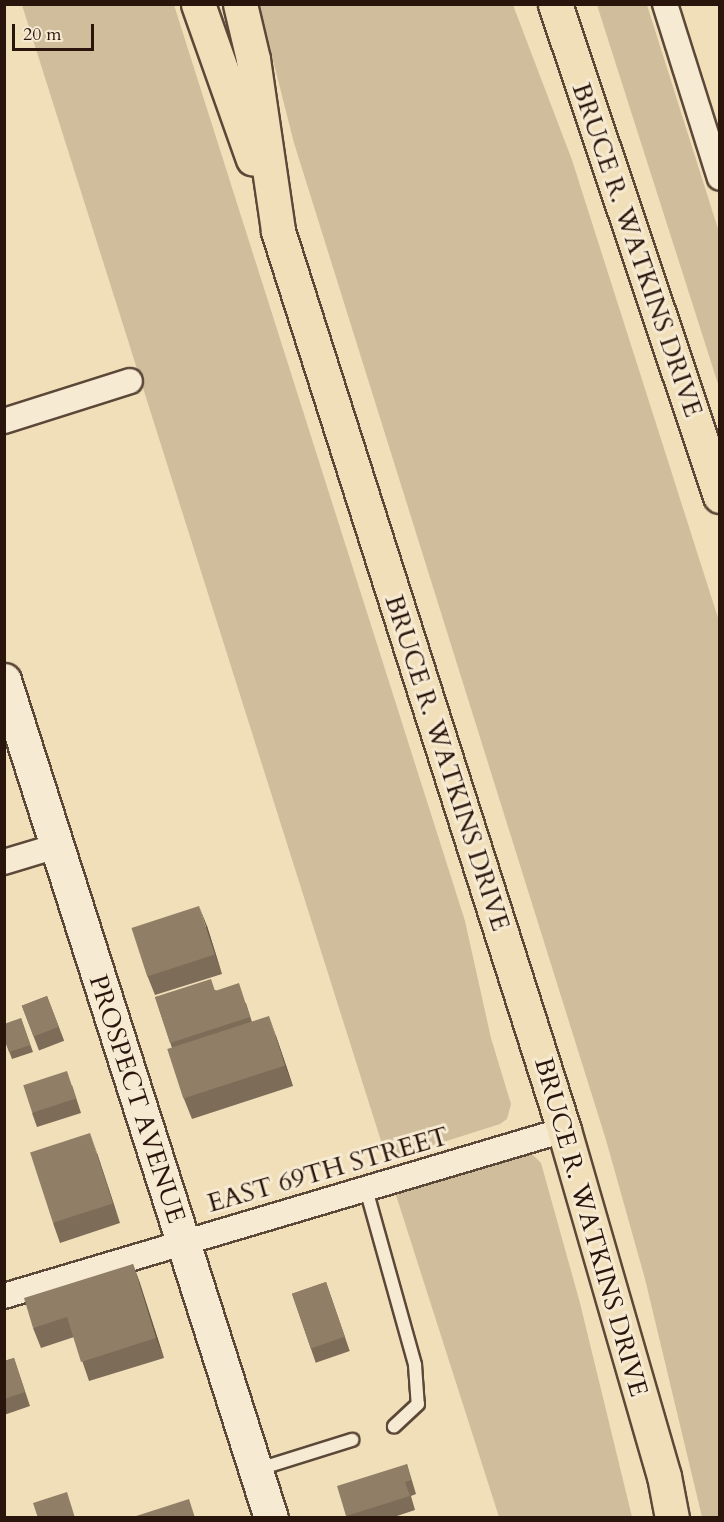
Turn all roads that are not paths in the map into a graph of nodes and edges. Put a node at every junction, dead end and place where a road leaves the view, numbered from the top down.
1 (198, 4) edge
2 (240, 4) edge
3 (555, 4) edge
4 (665, 4) edge
5 (720, 178) edge
6 (278, 231) junction
7 (130, 381) dead end
8 (4, 421) edge
9 (720, 496) edge
10 (4, 680) edge
11 (57, 846) junction
12 (4, 862) edge
13 (564, 1131) junction
14 (366, 1188) junction
15 (183, 1242) junction
16 (4, 1296) edge
17 (394, 1425) dead end
18 (352, 1440) dead end
19 (256, 1470) junction
20 (271, 1518) edge
21 (672, 1518) edge

1 - 6 highway
2 - 6 highway, BRUCE R. WATKINS DRIVE
3 - 9 highway, BRUCE R. WATKINS DRIVE
4 - 5 street
6 - 13 highway, BRUCE R. WATKINS DRIVE
7 - 8 street
10 - 11 main road, PROSPECT AVENUE
11 - 12 street
11 - 15 main road, PROSPECT AVENUE
13 - 14 street, EAST 69TH STREET
13 - 21 highway, BRUCE R. WATKINS DRIVE
14 - 15 street, EAST 69TH STREET
14 - 17 lane
15 - 16 street, EAST 69TH STREET
15 - 19 main road, PROSPECT AVENUE
18 - 19 lane
19 - 20 main road, PROSPECT AVENUE

